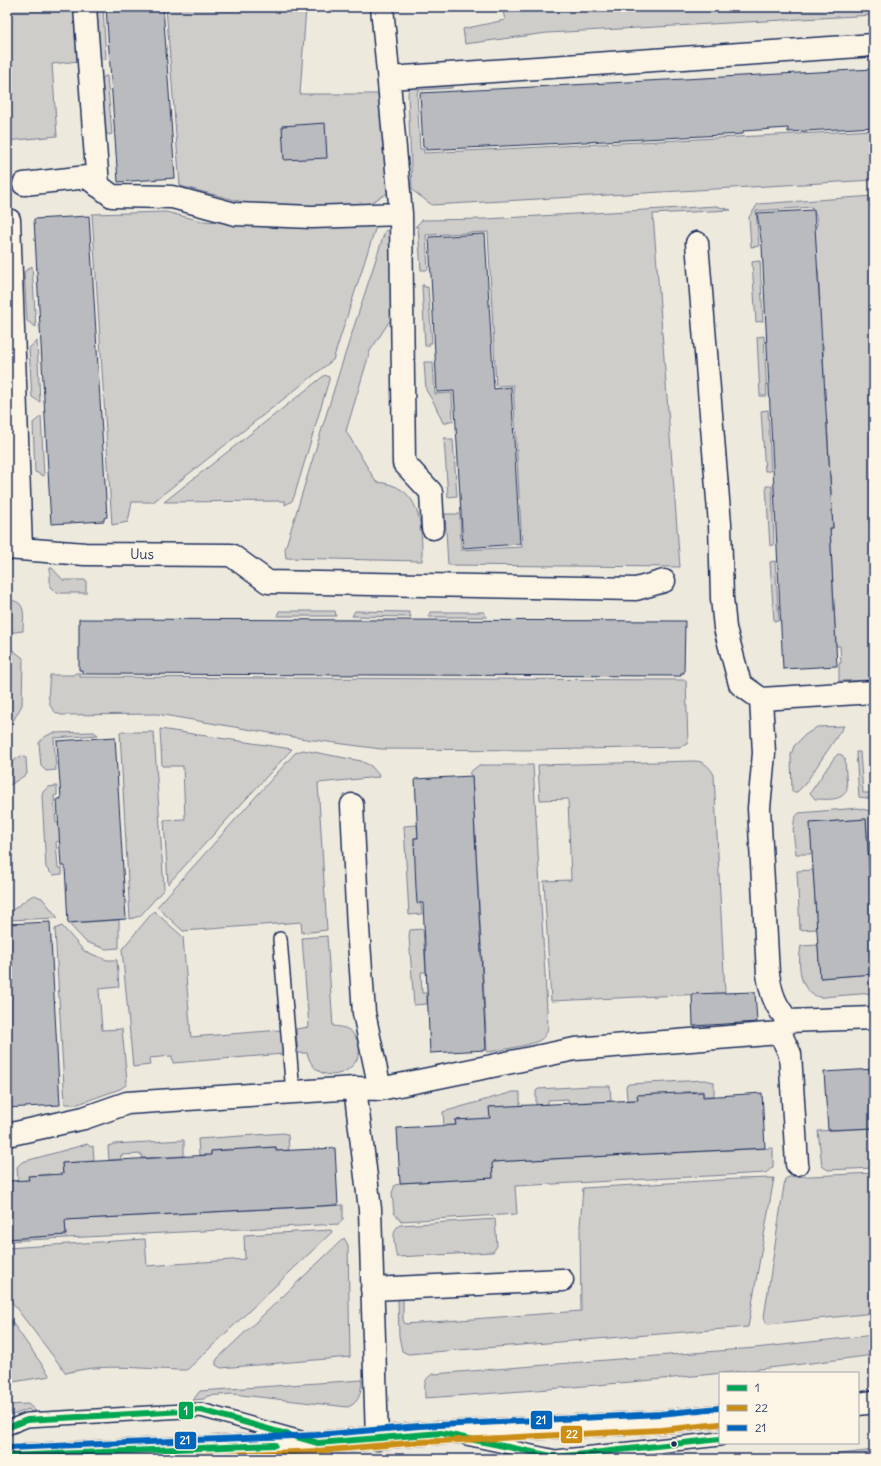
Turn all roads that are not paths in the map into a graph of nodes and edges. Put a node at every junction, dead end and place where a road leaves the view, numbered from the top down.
1 (85, 7) edge
2 (382, 7) edge
3 (874, 45) edge
4 (389, 78) junction
5 (24, 184) dead end
6 (98, 186) junction
7 (401, 214) junction
8 (9, 220) dead end
9 (697, 243) dead end
10 (433, 528) dead end
11 (14, 548) edge
12 (664, 581) dead end
13 (874, 692) edge
14 (761, 700) junction
15 (352, 805) dead end
16 (280, 939) dead end
17 (874, 1018) edge
18 (784, 1027) junction
19 (355, 1088) junction
20 (380, 1089) junction
21 (293, 1093) junction
22 (7, 1134) edge
23 (797, 1164) dead end
24 (562, 1280) dead end
25 (372, 1289) junction
26 (874, 1402) edge
27 (859, 1404) edge
28 (719, 1416) edge
29 (7, 1428) edge
30 (441, 1433) junction
31 (377, 1439) junction
32 (719, 1439) edge
33 (318, 1443) junction
34 (7, 1456) edge

1 - 6 street
2 - 4 street
3 - 4 street
4 - 7 street
5 - 6 street
6 - 7 street
7 - 10 street
8 - 11 street
9 - 14 street
11 - 12 street, Uus
13 - 14 street
14 - 18 street
15 - 20 street
16 - 21 lane
17 - 18 street
18 - 20 street
18 - 23 street
19 - 20 street
19 - 21 street
19 - 25 street
21 - 22 street
24 - 25 street
25 - 31 street
26 - 27 street
28 - 30 street
29 - 33 lane
30 - 31 street
30 - 32 lane
31 - 33 street
33 - 34 street

